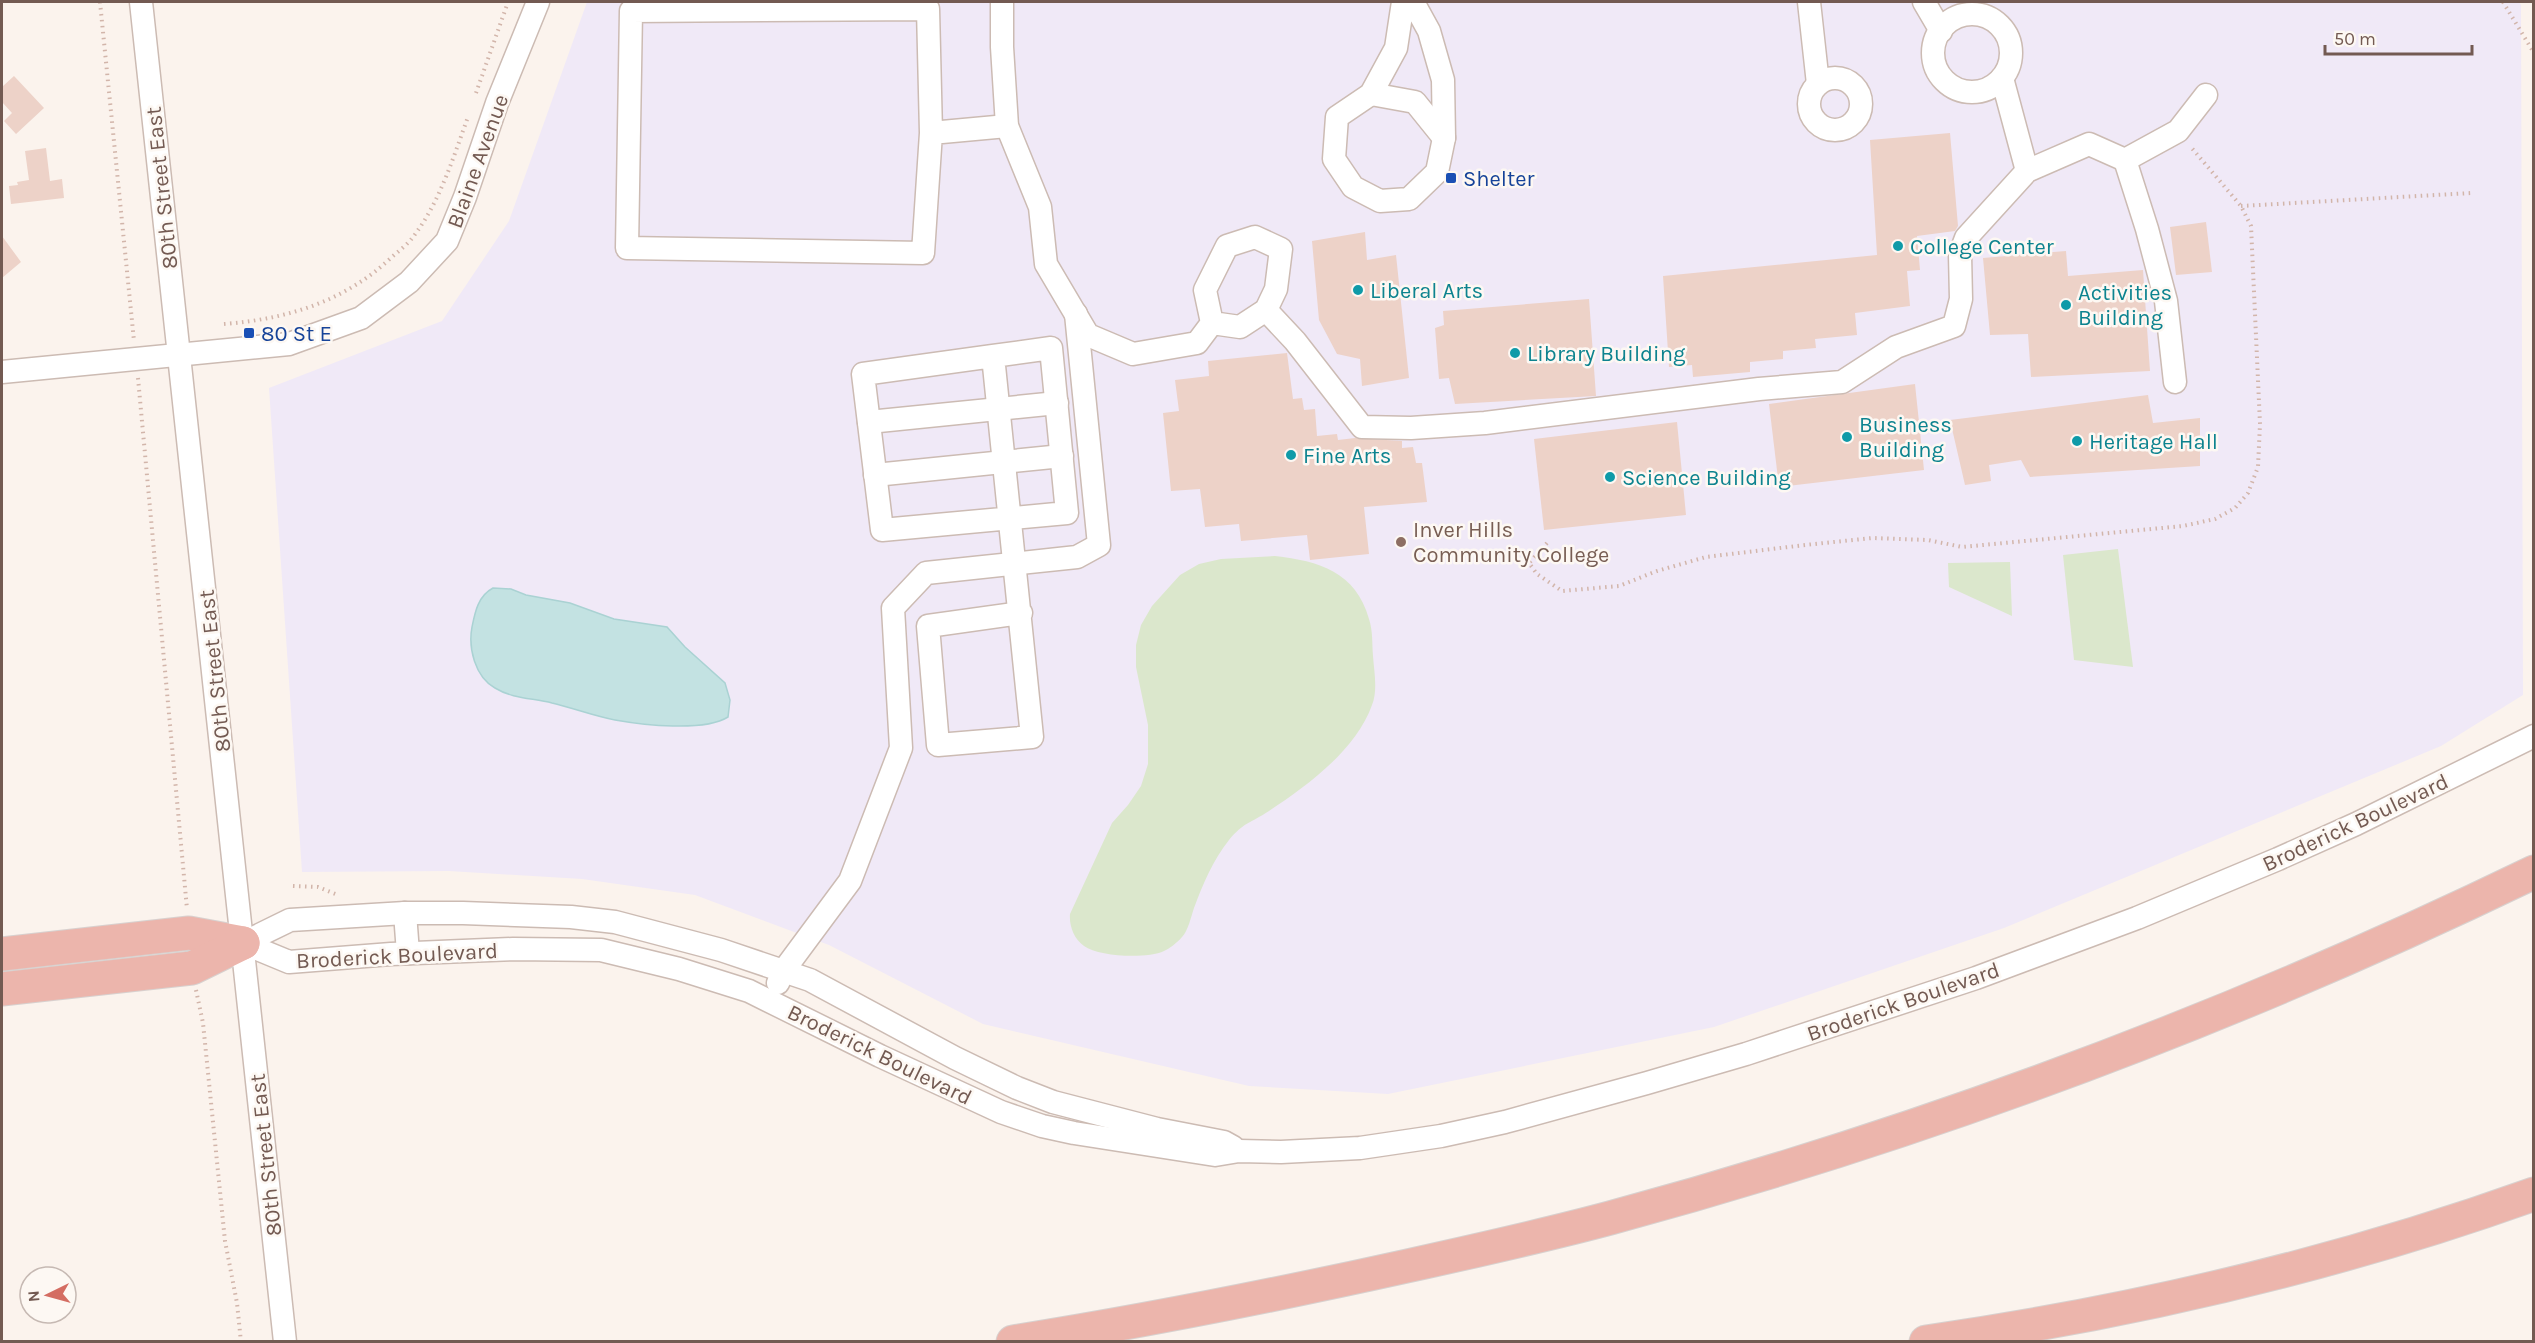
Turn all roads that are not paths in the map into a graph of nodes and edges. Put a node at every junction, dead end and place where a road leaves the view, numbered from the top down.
1 (141, 2) edge
2 (538, 2) edge
3 (1002, 2) edge
4 (1403, 2) edge
5 (1413, 2) edge
6 (1809, 2) edge
7 (1924, 2) edge
8 (1941, 31) junction
9 (2002, 78) junction
10 (1818, 84) dead end
11 (1371, 94) junction
12 (2206, 95) dead end
13 (1007, 126) junction
14 (931, 133) junction
15 (1444, 138) junction
16 (2125, 160) junction
17 (2027, 171) junction
18 (1266, 310) junction
19 (1076, 314) junction
20 (1212, 323) junction
21 (180, 356) junction
22 (993, 356) junction
23 (2, 372) edge
24 (2175, 382) dead end
25 (1057, 403) junction
26 (999, 408) junction
27 (869, 422) junction
28 (1062, 456) junction
29 (1005, 461) junction
30 (876, 475) junction
31 (1011, 517) junction
32 (1016, 564) junction
33 (1021, 613) junction
34 (2534, 736) edge
35 (2534, 872) edge
36 (405, 913) junction
37 (243, 943) junction
38 (408, 953) junction
39 (2, 954) edge
40 (784, 970) junction
41 (2, 989) edge
42 (769, 1001) junction
43 (1239, 1151) junction
44 (2534, 1194) edge
45 (285, 1341) edge
46 (1013, 1341) edge
47 (1926, 1341) edge

1 - 21 street, 80th Street East
2 - 21 street, Blaine Avenue
3 - 13 street
4 - 11 street
5 - 15 street
6 - 10 street
7 - 8 street
8 - 9 street
8 - 9 street
9 - 17 street
11 - 15 street
11 - 15 street
12 - 16 street
13 - 14 street
13 - 19 street
14 - 14 street
16 - 17 street
16 - 24 street
17 - 18 street
18 - 20 street
18 - 20 street
19 - 20 street
19 - 32 street
21 - 23 street, Blaine Avenue
21 - 37 street, 80th Street East
22 - 25 street
22 - 26 street
22 - 27 street
25 - 26 street
25 - 28 street
26 - 27 street
26 - 29 street
27 - 30 street
28 - 29 street
28 - 31 street
29 - 30 street
29 - 31 street
30 - 31 street
31 - 32 street
32 - 33 street
32 - 40 street
33 - 33 street
34 - 43 street, Broderick Boulevard
35 - 46 highway
36 - 37 street, Broderick Boulevard
36 - 38 street
36 - 40 street, Broderick Boulevard
37 - 38 street, Broderick Boulevard
37 - 39 highway
37 - 41 highway
37 - 45 street, 80th Street East
38 - 42 street, Broderick Boulevard
40 - 42 street
40 - 43 street, Broderick Boulevard
42 - 43 street, Broderick Boulevard
44 - 47 highway

